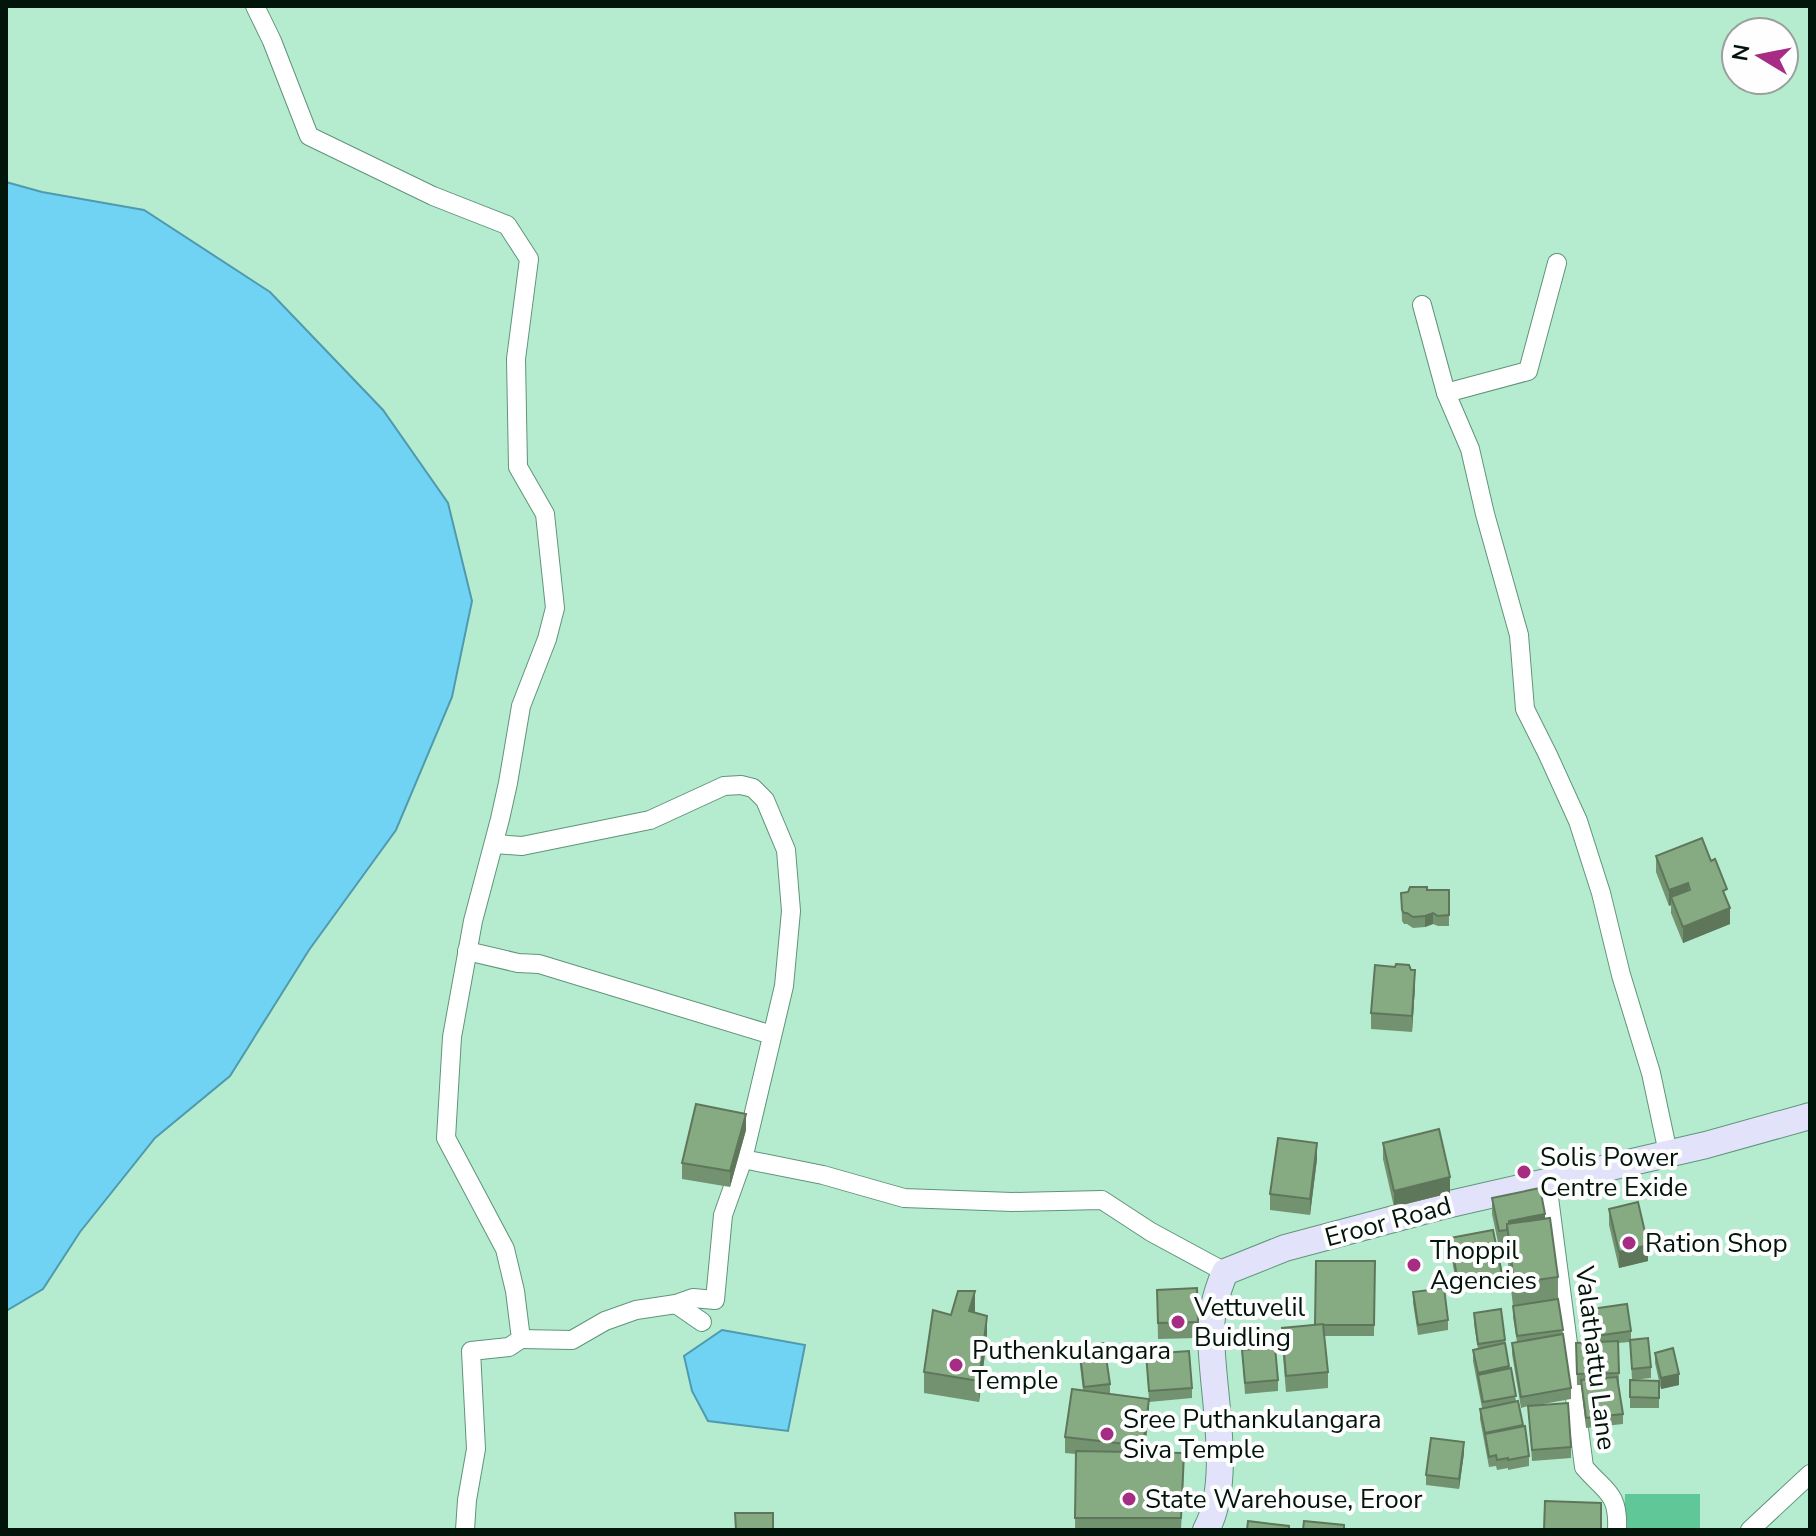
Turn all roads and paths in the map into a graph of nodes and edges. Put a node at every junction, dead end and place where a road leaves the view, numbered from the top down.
1 (255, 6) edge
2 (1557, 263) dead end
3 (1422, 305) dead end
4 (1446, 393) junction
5 (494, 844) junction
6 (467, 951) junction
7 (772, 1035) junction
8 (1810, 1116) edge
9 (1668, 1153) junction
10 (743, 1159) junction
11 (1547, 1182) junction
12 (1225, 1272) junction
13 (676, 1304) junction
14 (702, 1322) dead end
15 (521, 1339) junction
16 (1810, 1474) edge
17 (465, 1530) edge
18 (1207, 1530) edge
19 (1617, 1530) edge
20 (1750, 1530) edge

1 - 5 street
2 - 4 street
3 - 4 street
4 - 9 street
5 - 6 street
5 - 7 street
6 - 7 street
6 - 15 street
7 - 10 street
8 - 9 main road, Eroor Road
9 - 11 main road, Eroor Road
10 - 12 street
10 - 13 street
11 - 12 main road, Eroor Road
11 - 19 street, Valathattu Lane
12 - 18 main road
13 - 14 street
13 - 15 street
15 - 17 street
16 - 20 street

